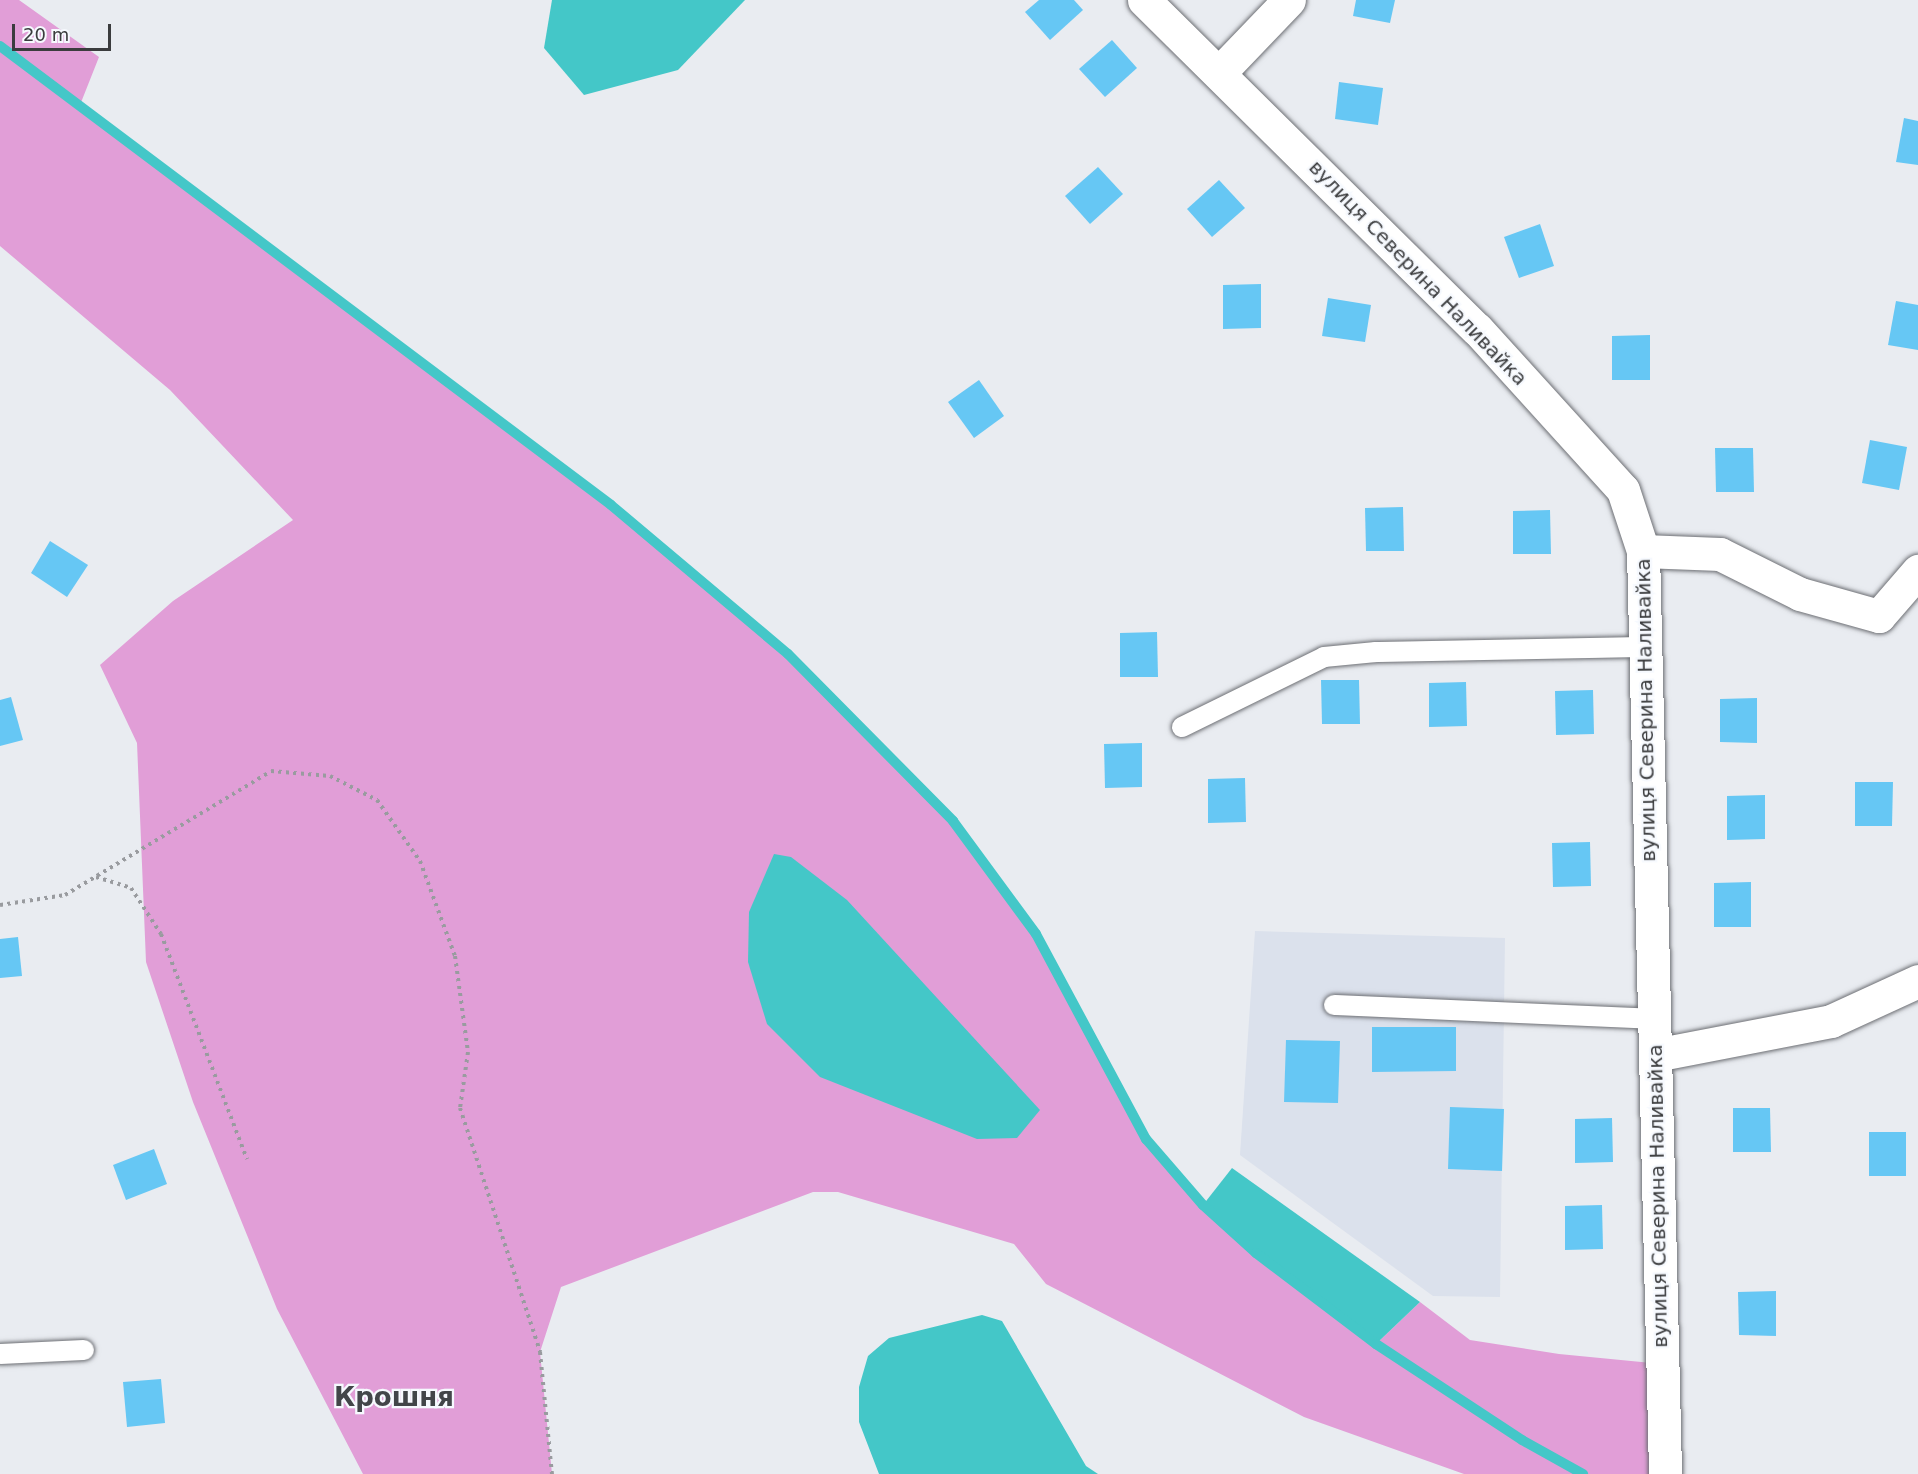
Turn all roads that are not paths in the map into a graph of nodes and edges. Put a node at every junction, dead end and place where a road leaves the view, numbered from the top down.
1 (1144, 0) edge
2 (1289, 0) edge
3 (1220, 73) junction
4 (1643, 550) junction
5 (1918, 571) edge
6 (1645, 648) junction
7 (1182, 727) dead end
8 (1918, 981) edge
9 (1334, 1005) dead end
10 (1653, 1019) junction
11 (1655, 1055) junction
12 (84, 1350) dead end
13 (0, 1354) edge
14 (1665, 1474) edge

1 - 3 street, вулиця Северина Наливайка
2 - 3 street
3 - 4 street, вулиця Северина Наливайка
4 - 5 street
4 - 6 street, вулиця Северина Наливайка
6 - 7 lane
6 - 10 street, вулиця Северина Наливайка
8 - 11 street
9 - 10 lane
10 - 11 street, вулиця Северина Наливайка
11 - 14 street, вулиця Северина Наливайка
12 - 13 lane

